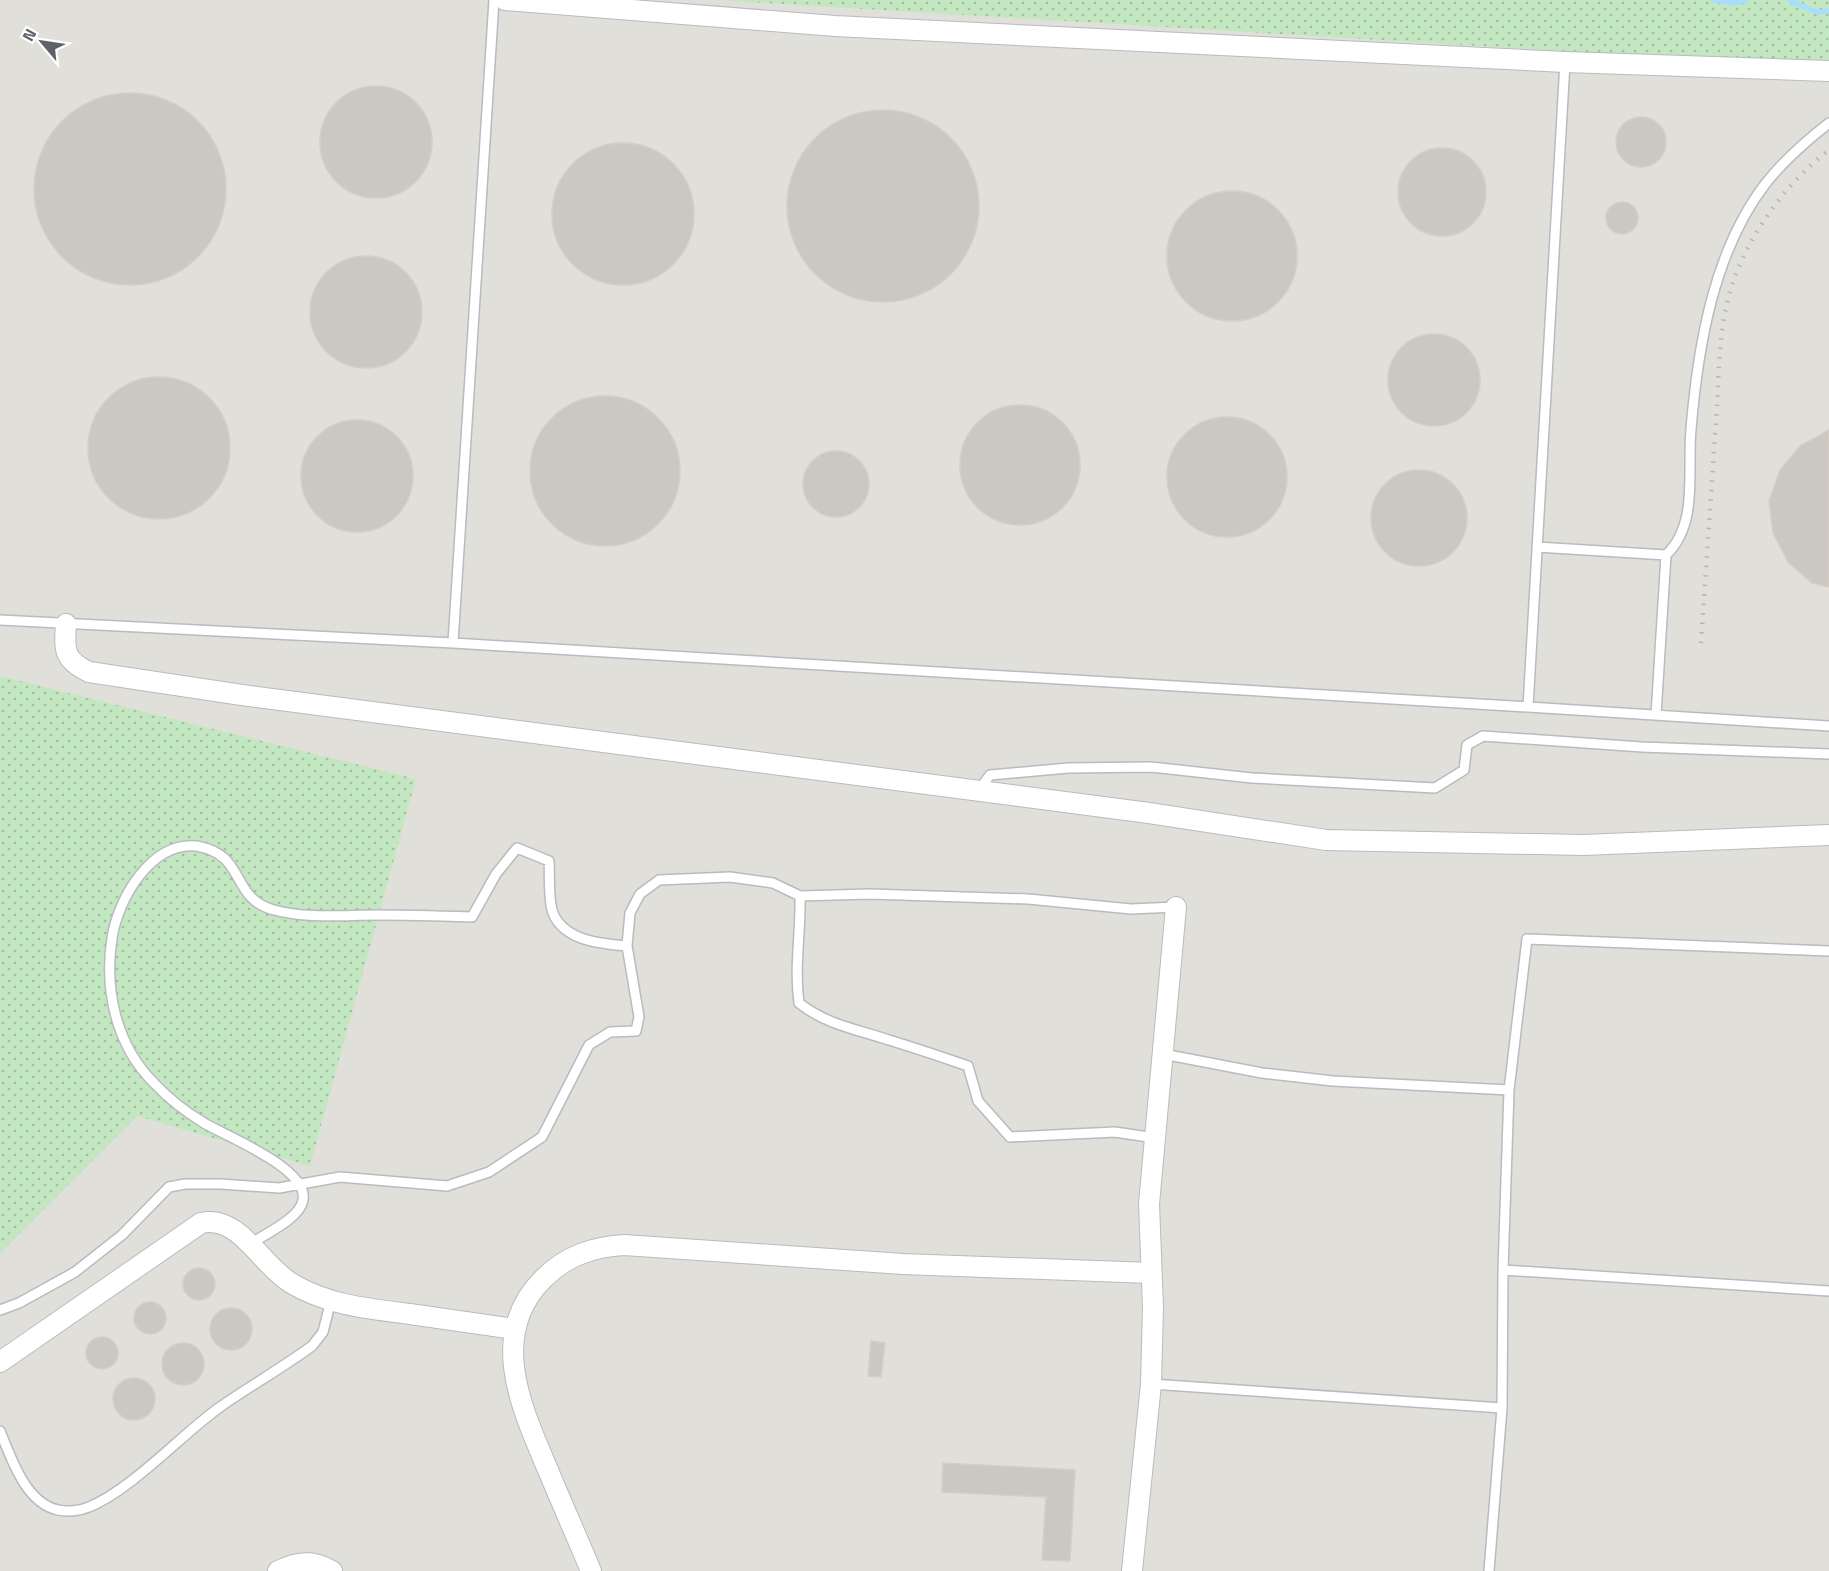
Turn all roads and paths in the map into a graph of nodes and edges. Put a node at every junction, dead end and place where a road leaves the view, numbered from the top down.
1 (494, 0) edge
2 (505, 0) edge
3 (1565, 62) junction
4 (1829, 71) edge
5 (1829, 123) edge
6 (1537, 547) junction
7 (1666, 555) junction
8 (0, 620) edge
9 (66, 624) junction
10 (453, 643) junction
11 (1528, 707) junction
12 (1656, 715) junction
13 (1829, 726) edge
14 (1829, 754) edge
15 (978, 791) junction
16 (1829, 835) edge
17 (800, 896) junction
18 (1176, 907) joint
19 (627, 946) junction
20 (1829, 951) edge
21 (1162, 1054) junction
22 (1509, 1090) junction
23 (1155, 1138) junction
24 (300, 1185) junction
25 (249, 1245) junction
26 (1503, 1270) junction
27 (1151, 1273) junction
28 (1829, 1292) edge
29 (331, 1300) junction
30 (0, 1310) edge
31 (514, 1329) junction
32 (0, 1362) edge
33 (1151, 1384) junction
34 (1502, 1408) junction
35 (0, 1431) edge
36 (278, 1571) edge
37 (332, 1571) edge
38 (591, 1571) edge
39 (1132, 1571) edge
40 (1489, 1571) edge

1 - 10 lane
2 - 3 street
3 - 4 street
3 - 6 lane
5 - 7 lane
6 - 7 lane
6 - 11 lane
7 - 12 lane
8 - 9 lane
9 - 10 lane
9 - 15 street
10 - 11 lane
11 - 12 lane
12 - 13 lane
14 - 15 lane
15 - 16 street
17 - 18 lane
17 - 19 lane
17 - 23 lane
18 - 21 street
19 - 24 lane
19 - 24 lane
20 - 22 lane
21 - 22 lane
21 - 23 street
22 - 26 lane
23 - 27 street
24 - 25 lane
24 - 30 lane
25 - 29 street
25 - 32 street
26 - 28 lane
26 - 34 lane
27 - 31 street
27 - 33 street
29 - 31 street
29 - 35 lane
31 - 38 street
33 - 34 lane
33 - 39 street
34 - 40 lane
36 - 37 street

